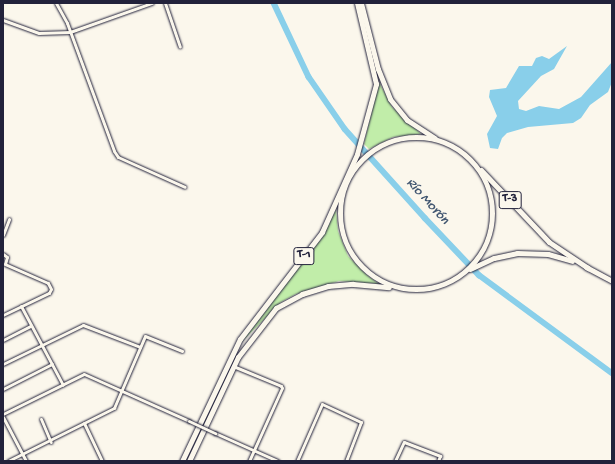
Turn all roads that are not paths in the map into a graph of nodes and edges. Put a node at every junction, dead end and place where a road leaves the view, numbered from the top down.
1 (56, 3) edge
2 (152, 3) edge
3 (165, 3) edge
4 (356, 3) edge
5 (361, 3) edge
6 (3, 20) edge
7 (70, 32) junction
8 (180, 47) dead end
9 (445, 143) junction
10 (470, 160) junction
11 (347, 181) junction
12 (185, 187) dead end
13 (9, 219) dead end
14 (3, 235) edge
15 (3, 254) edge
16 (4, 265) edge
17 (474, 265) junction
18 (588, 268) junction
19 (612, 281) edge
20 (404, 289) junction
21 (21, 306) junction
22 (3, 314) edge
23 (31, 326) junction
24 (3, 340) edge
25 (42, 345) junction
26 (140, 347) junction
27 (182, 351) dead end
28 (3, 364) edge
29 (52, 364) junction
30 (233, 366) junction
31 (63, 385) junction
32 (3, 389) edge
33 (122, 391) junction
34 (3, 414) edge
35 (3, 417) edge
36 (41, 419) dead end
37 (84, 423) junction
38 (51, 442) junction
39 (254, 450) junction
40 (23, 454) junction
41 (190, 460) edge
42 (8, 461) edge
43 (26, 461) edge
44 (102, 461) edge
45 (182, 461) edge
46 (249, 461) edge
47 (278, 461) edge
48 (297, 461) edge
49 (346, 461) edge
50 (395, 461) edge
51 (438, 461) edge

1 - 7 street
2 - 7 street
3 - 8 street
4 - 11 highway, T-1
5 - 9 highway, T-1
6 - 7 street
7 - 12 street
9 - 10 highway, T-1
9 - 11 highway, T-1
10 - 17 highway, T-1
10 - 18 highway, T-3
11 - 20 highway, T-1
11 - 45 highway, T-1
13 - 14 street
15 - 16 street
16 - 21 street
17 - 18 highway, T-3
17 - 20 highway, T-1
18 - 19 highway, T-3
20 - 30 highway, T-1
21 - 22 street
21 - 23 street
23 - 24 street
23 - 25 street
25 - 26 street
25 - 28 street
25 - 29 street
26 - 27 street
26 - 33 street
29 - 31 street
29 - 32 street
30 - 39 street
30 - 41 highway, T-1
31 - 33 street
31 - 34 street
33 - 37 street
33 - 39 street, bridge
35 - 40 street
36 - 38 street
37 - 38 street
37 - 44 street
38 - 40 street
39 - 46 street
39 - 47 street
40 - 42 street
40 - 43 street
48 - 49 street
50 - 51 street

